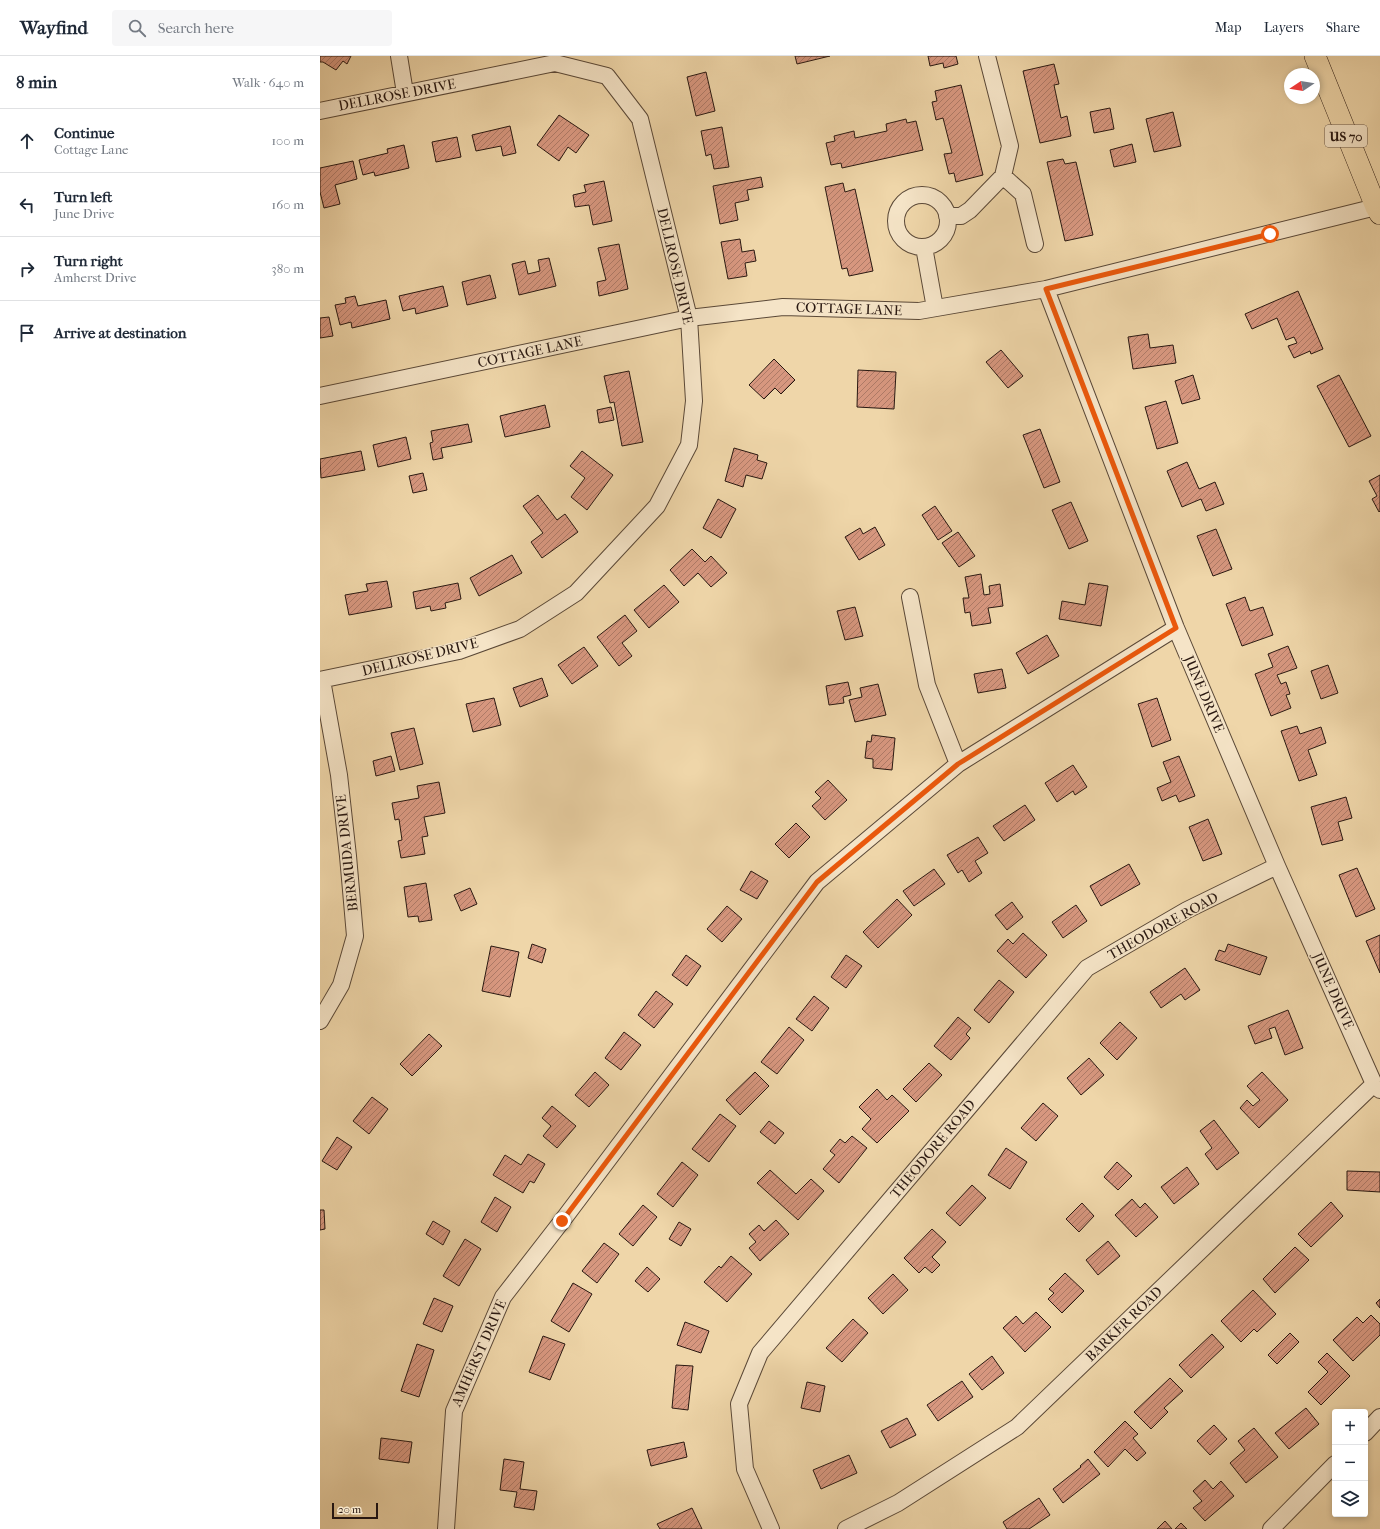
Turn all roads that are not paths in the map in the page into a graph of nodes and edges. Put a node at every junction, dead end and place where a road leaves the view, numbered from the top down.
1 (399, 56) edge
2 (987, 56) edge
3 (1315, 56) edge
4 (405, 93) junction
5 (320, 111) edge
6 (1003, 176) junction
7 (1378, 211) edge
8 (947, 216) junction
9 (1035, 244) dead end
10 (924, 247) junction
11 (1046, 289) junction
12 (936, 308) junction
13 (689, 318) junction
14 (320, 396) edge
15 (910, 597) dead end
16 (1176, 628) junction
17 (321, 680) edge
18 (958, 764) junction
19 (1277, 866) junction
20 (320, 1021) edge
21 (1377, 1087) edge
22 (1380, 1417) edge
23 (1368, 1430) edge
24 (1332, 1467) edge
25 (446, 1529) edge
26 (771, 1529) edge
27 (846, 1529) edge
28 (1271, 1529) edge

1 - 4 street
2 - 6 street
3 - 7 main road, US 70
4 - 5 street, DELLROSE DRIVE
4 - 13 street, DELLROSE DRIVE
6 - 8 street
6 - 9 street
7 - 11 street, COTTAGE LANE
8 - 10 street
8 - 10 street
10 - 12 street
11 - 12 street, COTTAGE LANE
11 - 16 street, JUNE DRIVE
12 - 13 street, COTTAGE LANE
13 - 14 street, COTTAGE LANE
13 - 17 street, DELLROSE DRIVE
15 - 18 street
16 - 18 street, AMHERST DRIVE
16 - 19 street, JUNE DRIVE
17 - 20 street, BERMUDA DRIVE
18 - 25 street, AMHERST DRIVE
19 - 21 street, JUNE DRIVE
19 - 26 street, THEODORE ROAD
21 - 27 street, BARKER ROAD
22 - 23 street
24 - 28 street

